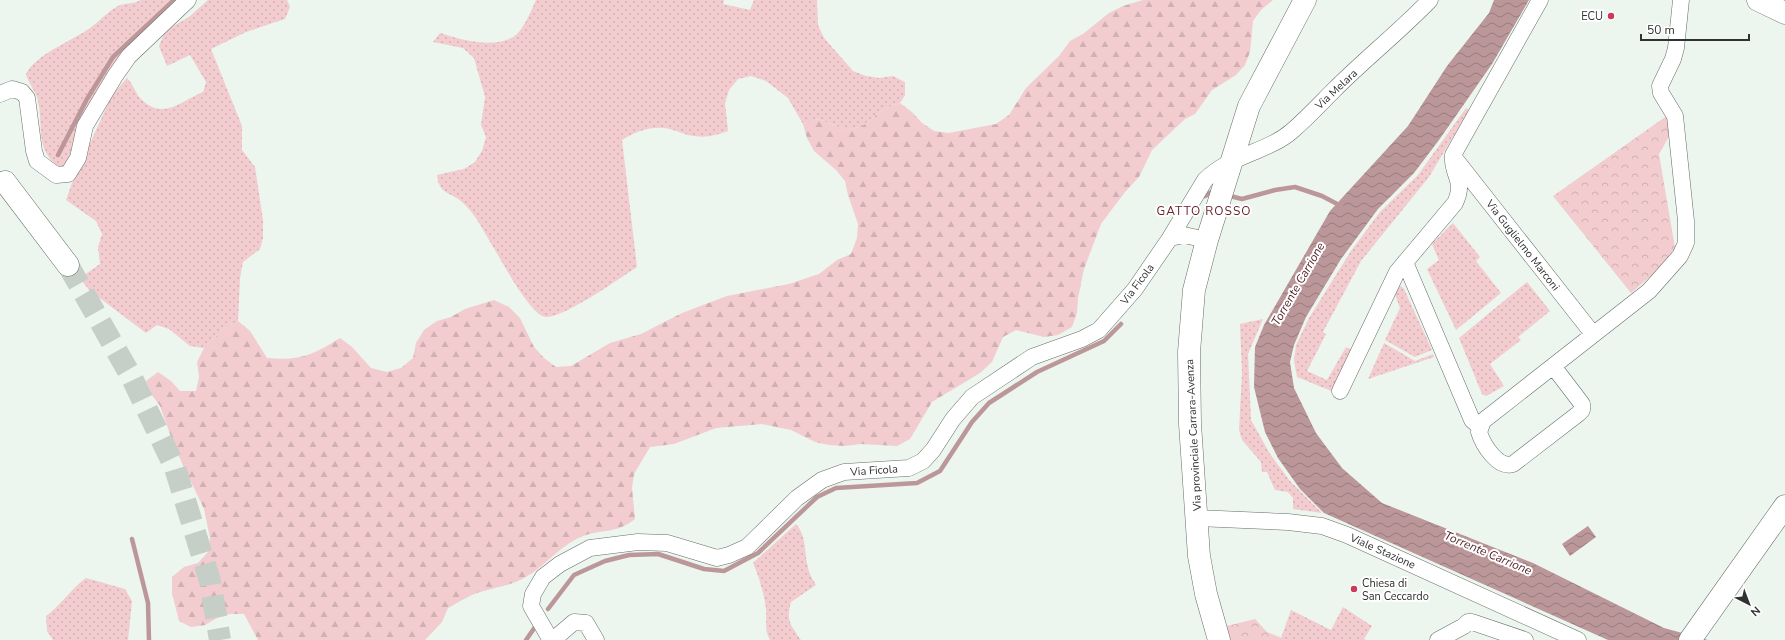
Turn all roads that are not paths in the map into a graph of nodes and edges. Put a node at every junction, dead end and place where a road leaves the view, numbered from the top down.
1 (188, 0) edge
2 (1305, 0) edge
3 (1430, 0) edge
4 (1540, 0) edge
5 (1681, 0) edge
6 (1758, 0) edge
7 (1785, 13) edge
8 (0, 94) edge
9 (1453, 155) junction
10 (1231, 162) junction
11 (5, 182) dead end
12 (1170, 238) junction
13 (1207, 240) junction
14 (1405, 262) junction
15 (68, 265) tunnel mouth
16 (1593, 334) junction
17 (1553, 366) junction
18 (1340, 391) dead end
19 (1480, 427) junction
20 (1785, 506) edge
21 (1197, 518) junction
22 (1696, 631) edge
23 (552, 639) edge
24 (596, 640) edge
25 (1219, 640) edge
26 (1438, 640) edge
27 (1525, 640) edge
28 (1578, 640) edge

1 - 8 street
2 - 10 main road, Via provinciale Carrara-Avenza
3 - 10 street, Via Melara
4 - 9 street
5 - 16 street
6 - 7 main road
9 - 14 street
9 - 16 street, Via Guglielmo Marconi
10 - 12 street
10 - 13 main road, Via provinciale Carrara-Avenza
11 - 15 main road
12 - 13 street
12 - 23 street, Via Ficola
13 - 21 main road, Via provinciale Carrara-Avenza
14 - 18 street
14 - 19 street
16 - 17 street
17 - 19 street
17 - 19 street
20 - 22 main road
21 - 25 main road, Via provinciale Carrara-Avenza
21 - 28 street, Viale Stazione
23 - 24 street, Via Ficola
26 - 27 street

